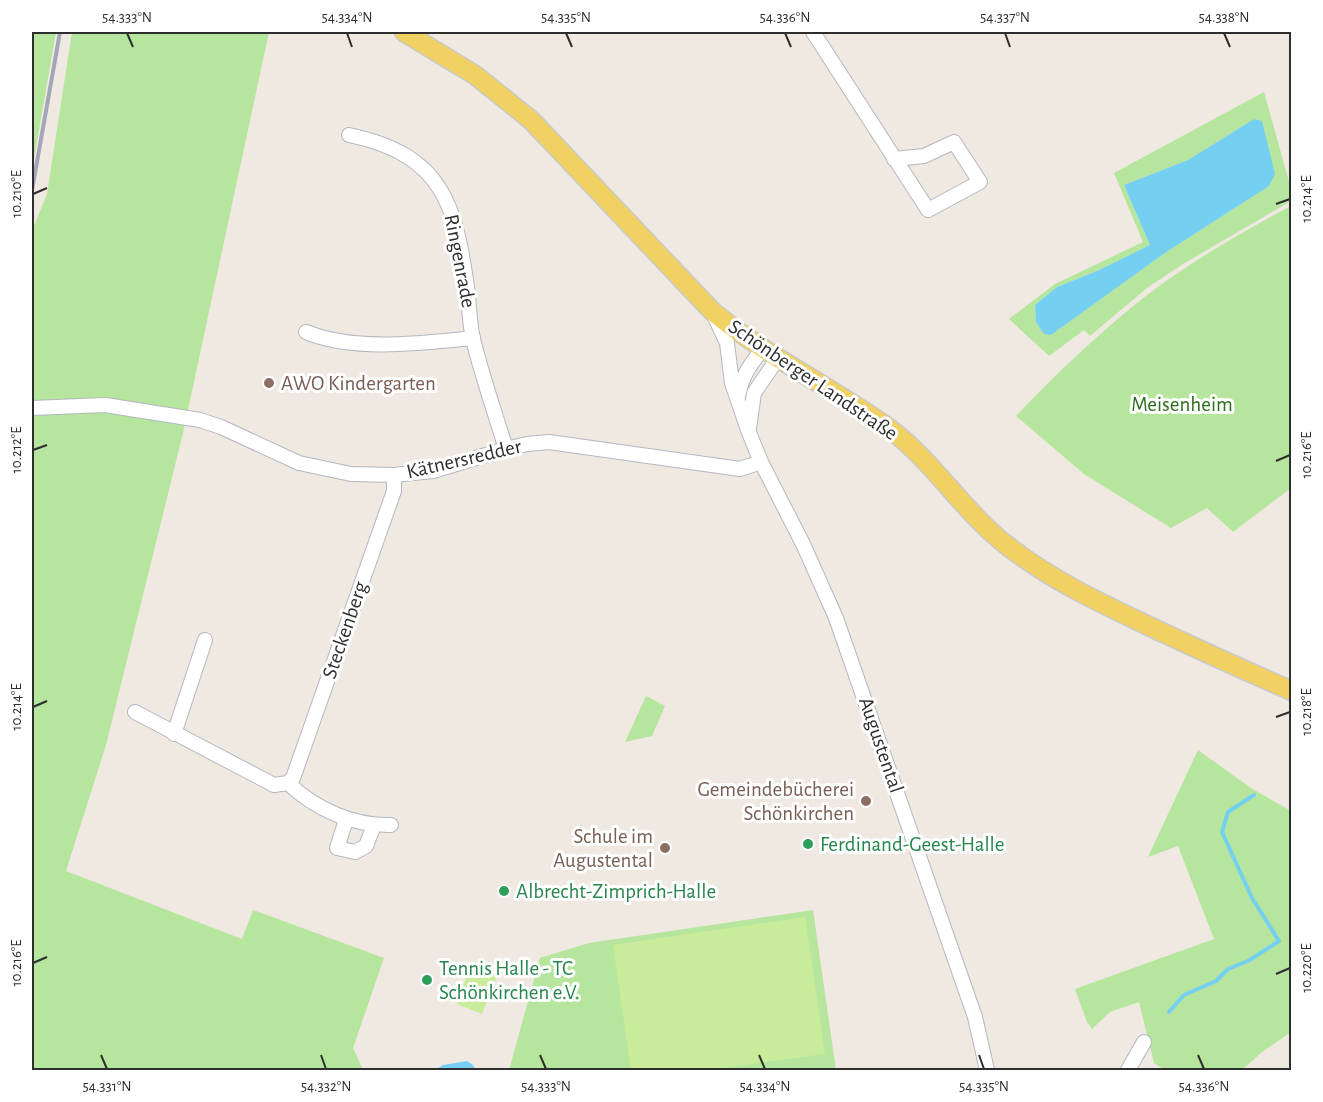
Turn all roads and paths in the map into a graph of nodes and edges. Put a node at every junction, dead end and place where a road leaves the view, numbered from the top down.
1 (404, 32) edge
2 (813, 32) edge
3 (349, 135) dead end
4 (894, 159) junction
5 (712, 311) junction
6 (306, 332) dead end
7 (473, 338) junction
8 (770, 353) junction
9 (737, 401) junction
10 (32, 408) edge
11 (748, 430) junction
12 (506, 449) junction
13 (761, 462) junction
14 (394, 475) junction
15 (205, 640) dead end
16 (1292, 691) edge
17 (135, 712) dead end
18 (174, 734) junction
19 (288, 783) junction
20 (343, 818) junction
21 (374, 825) junction
22 (391, 825) dead end
23 (1144, 1042) dead end
24 (987, 1071) edge
25 (1128, 1071) edge

1 - 5 main road, Schönberger Landstraße
2 - 4 street
3 - 7 street, Ringenrade
4 - 4 street
5 - 8 main road, Schönberger Landstraße
5 - 9 street, Augustental
6 - 7 street, Ringenrade
7 - 12 street, Ringenrade
8 - 9 street
8 - 11 street
8 - 16 main road, Schönberger Landstraße
9 - 11 street, Augustental
10 - 14 street, Kätnersredder
11 - 13 street, Augustental
12 - 13 street, Kätnersredder
12 - 14 street, Kätnersredder
13 - 24 street, Augustental
14 - 19 street, Steckenberg
15 - 18 street
17 - 18 street
18 - 19 street
19 - 20 street
20 - 21 street
20 - 21 street
21 - 22 street
23 - 25 street

